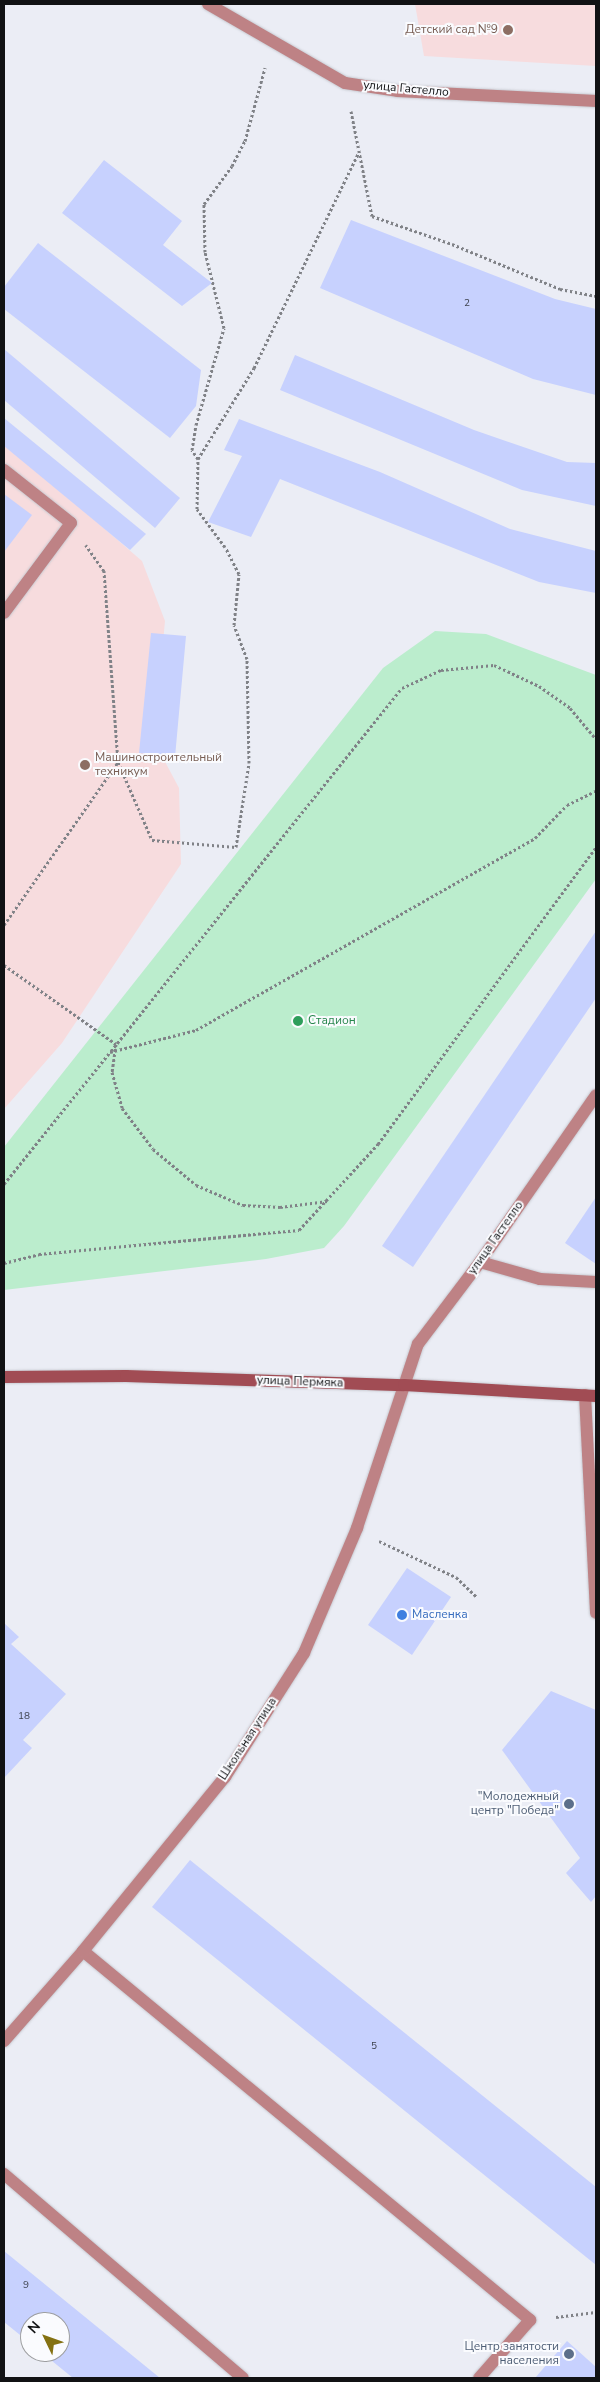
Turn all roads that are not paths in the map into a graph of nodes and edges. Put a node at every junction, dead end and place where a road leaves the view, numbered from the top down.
1 (208, 4) edge
2 (596, 101) edge
3 (4, 470) edge
4 (4, 613) edge
5 (596, 1094) edge
6 (480, 1262) junction
7 (596, 1282) edge
8 (4, 1377) edge
9 (404, 1385) junction
10 (591, 1395) edge
11 (596, 1613) edge
12 (83, 1951) junction
13 (4, 2041) edge
14 (4, 2174) edge
15 (243, 2378) edge
16 (479, 2378) edge

1 - 2 street, улица Гастелло
3 - 4 street
5 - 6 street, улица Гастелло
6 - 7 street
6 - 9 street, улица Гастелло
8 - 9 main road, улица Пермяка
9 - 10 main road, улица Пермяка
9 - 12 street, Школьная улица
10 - 11 street
12 - 13 street, Школьная улица
12 - 16 street
14 - 15 street

